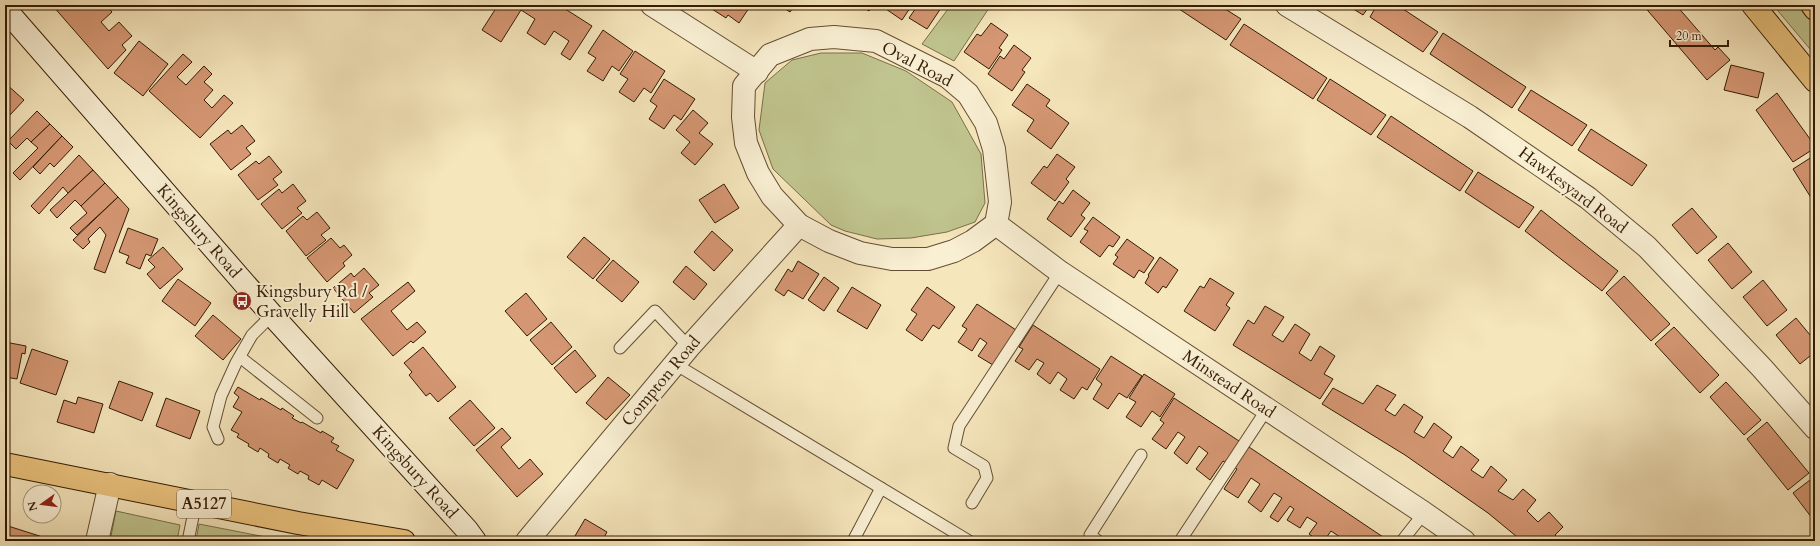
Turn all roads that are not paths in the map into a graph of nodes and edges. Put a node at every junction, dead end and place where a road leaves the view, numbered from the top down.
1 (652, 5) edge
2 (1287, 5) edge
3 (1753, 5) edge
4 (1812, 5) edge
5 (5, 9) edge
6 (1815, 9) edge
7 (757, 72) junction
8 (1815, 81) edge
9 (996, 224) junction
10 (799, 225) junction
11 (1060, 272) junction
12 (272, 315) junction
13 (689, 347) junction
14 (620, 348) dead end
15 (240, 358) junction
16 (675, 364) junction
17 (1267, 409) junction
18 (317, 418) dead end
19 (1815, 428) edge
20 (218, 439) dead end
21 (1141, 454) dead end
22 (5, 464) edge
23 (110, 484) junction
24 (881, 488) junction
25 (196, 502) junction
26 (972, 503) dead end
27 (1424, 513) junction
28 (400, 540) edge
29 (97, 541) edge
30 (188, 541) edge
31 (475, 541) edge
32 (527, 541) edge
33 (853, 541) edge
34 (969, 541) edge
35 (1098, 541) edge
36 (1180, 541) edge
37 (1402, 541) edge
38 (1464, 541) edge

1 - 7 street
2 - 19 street, Hawkesyard Road
3 - 8 main road
4 - 6 main road
5 - 12 street, Kingsbury Road
7 - 9 street, Oval Road
7 - 10 street, Oval Road
9 - 10 street, Oval Road
9 - 11 street, Minstead Road
10 - 13 street, Compton Road
11 - 17 street, Minstead Road
11 - 26 lane
12 - 15 lane
12 - 31 street, Kingsbury Road
13 - 14 lane
13 - 16 street, Compton Road
15 - 18 lane
15 - 20 lane
16 - 24 lane
16 - 32 street, Compton Road
17 - 27 street, Minstead Road
17 - 36 lane
21 - 35 lane
22 - 23 main road, A5127
23 - 25 main road, A5127
23 - 29 street
24 - 33 lane
24 - 34 lane
25 - 28 main road, A5127
25 - 30 lane
27 - 37 lane
27 - 38 street, Minstead Road

